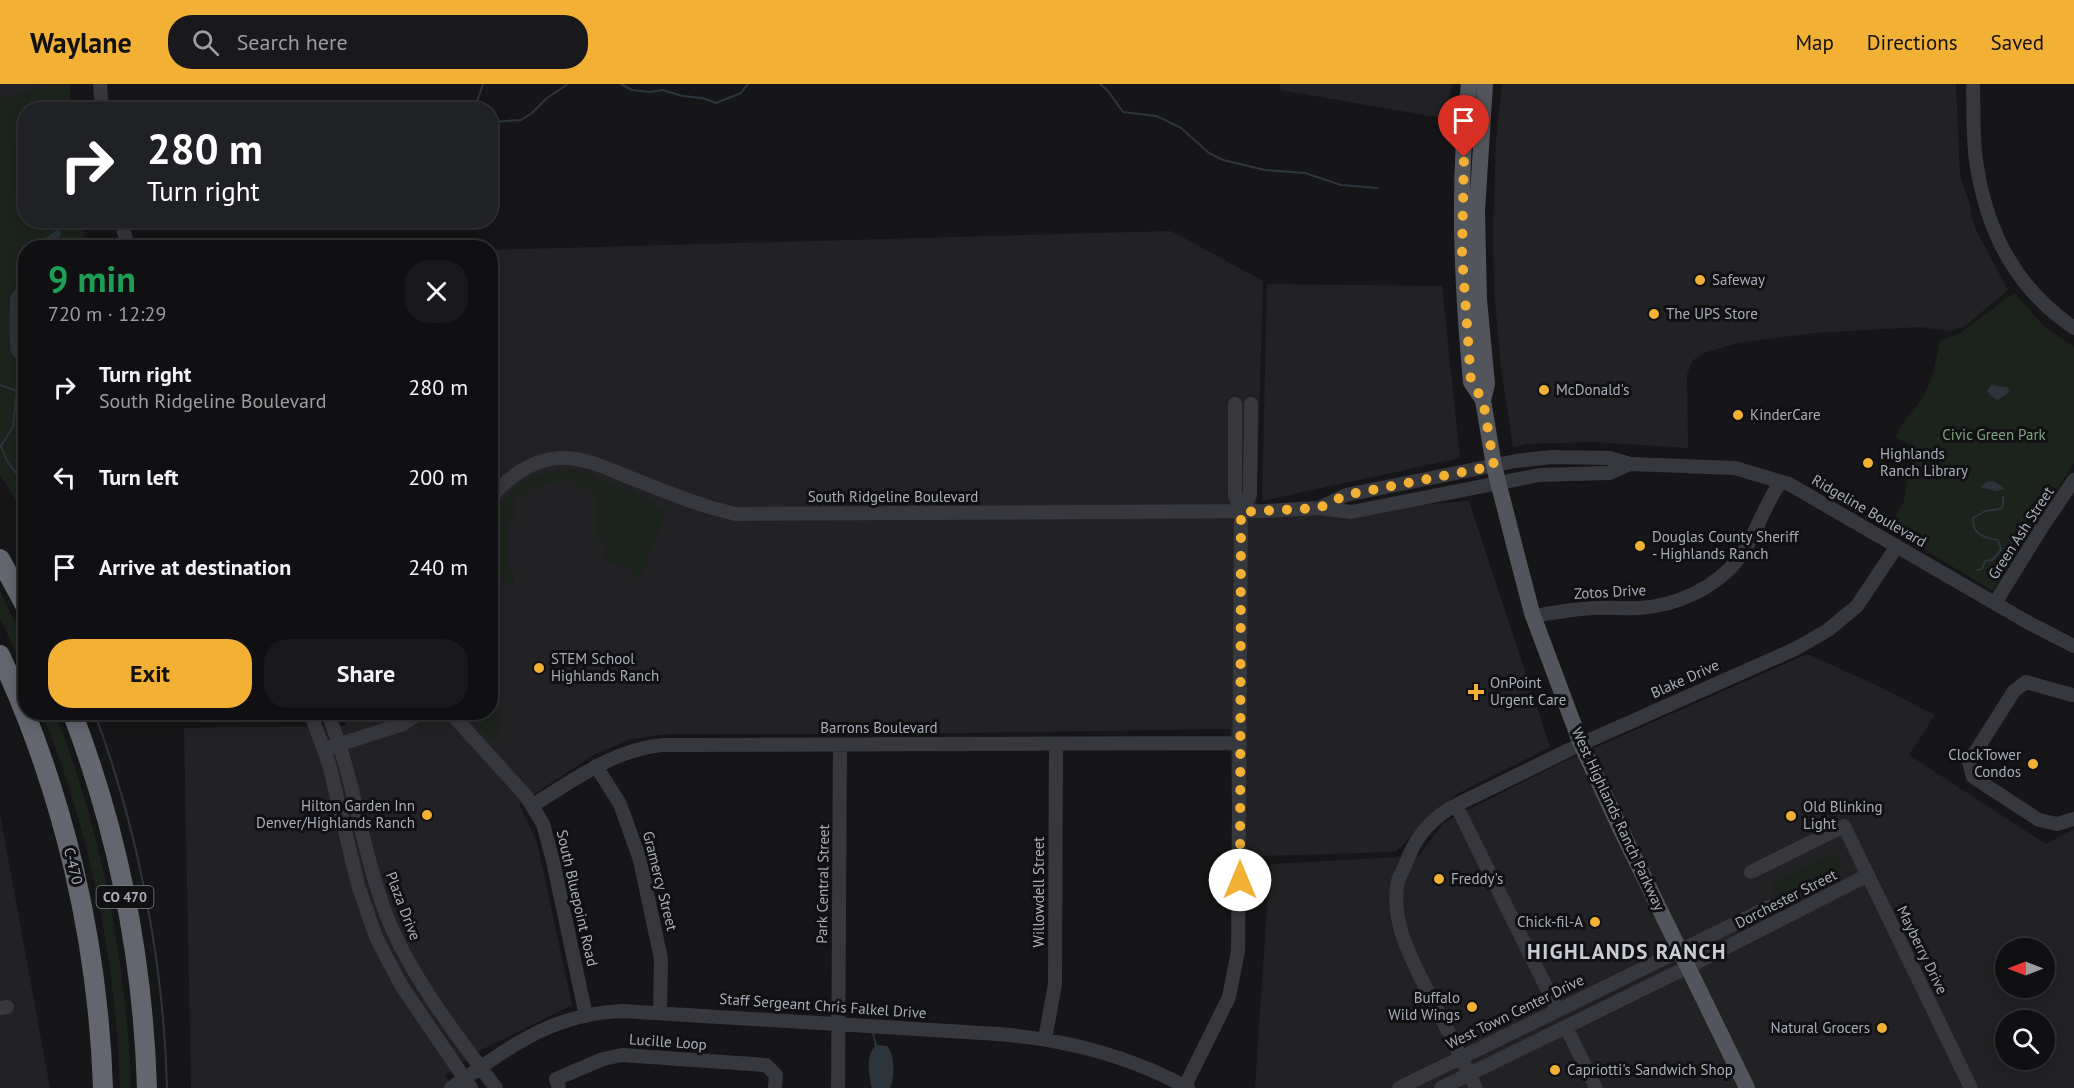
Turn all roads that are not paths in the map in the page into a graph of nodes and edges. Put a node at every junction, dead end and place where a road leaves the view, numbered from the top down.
1 (100, 84) edge
2 (1469, 84) edge
3 (1485, 84) edge
4 (1973, 84) edge
5 (101, 102) edge
6 (2074, 328) edge
7 (1483, 400) junction
8 (1235, 404) dead end
9 (1251, 404) dead end
10 (1496, 474) junction
11 (2074, 480) edge
12 (1781, 482) junction
13 (498, 490) edge
14 (1241, 512) junction
15 (1897, 546) junction
16 (0, 559) edge
17 (18, 592) edge
18 (1995, 603) junction
19 (1533, 616) junction
20 (2074, 646) edge
21 (0, 655) edge
22 (2073, 693) edge
23 (18, 698) edge
24 (27, 720) edge
25 (75, 720) edge
26 (313, 720) edge
27 (330, 720) edge
28 (409, 720) edge
29 (457, 720) edge
30 (1240, 743) junction
31 (340, 744) junction
32 (840, 744) junction
33 (1056, 744) junction
34 (1581, 744) junction
35 (324, 749) junction
36 (596, 766) junction
37 (533, 805) junction
38 (1456, 805) junction
39 (2074, 819) edge
40 (1751, 872) dead end
41 (1868, 875) junction
42 (1769, 907) dead end
43 (1679, 950) junction
44 (1688, 967) junction
45 (98, 1007) junction
46 (1557, 1009) junction
47 (660, 1012) junction
48 (586, 1016) junction
49 (838, 1024) junction
50 (1566, 1027) junction
51 (1045, 1039) junction
52 (1461, 1057) junction
53 (480, 1066) junction
54 (1469, 1074) junction
55 (467, 1084) edge
56 (1187, 1087) edge
57 (98, 1088) edge
58 (103, 1088) edge
59 (147, 1088) edge
60 (451, 1088) edge
61 (496, 1088) edge
62 (559, 1088) edge
63 (776, 1088) edge
64 (838, 1088) edge
65 (1399, 1088) edge
66 (1441, 1088) edge
67 (1476, 1088) edge
68 (1596, 1088) edge
69 (1747, 1088) edge
70 (1971, 1088) edge

1 - 5 street
2 - 7 main road, West Highlands Ranch Parkway
3 - 7 main road, West Highlands Ranch Parkway
4 - 6 street
7 - 10 main road, West Highlands Ranch Parkway
8 - 14 street
9 - 14 street
10 - 12 street, Ridgeline Boulevard
10 - 14 street, South Ridgeline Boulevard
10 - 19 main road, West Highlands Ranch Parkway
11 - 18 street, Green Ash Street
12 - 15 street, Ridgeline Boulevard
12 - 19 street, Zotos Drive
13 - 14 street, South Ridgeline Boulevard
14 - 30 street
15 - 18 street, Ridgeline Boulevard
15 - 34 street, Blake Drive
16 - 17 highway
18 - 20 street, Ridgeline Boulevard
19 - 34 main road, West Highlands Ranch Parkway
21 - 23 highway, C-470 / CO 470
22 - 39 street
24 - 45 highway, C-470 / CO 470
25 - 59 highway, CO 470
26 - 35 street
27 - 31 street, Plaza Drive
28 - 31 street
29 - 37 street, South Bluepoint Road
30 - 33 street, Barrons Boulevard
30 - 56 street
31 - 35 street
31 - 53 street, Plaza Drive
32 - 33 street, Barrons Boulevard
32 - 36 street, Barrons Boulevard
32 - 49 street, Park Central Street
33 - 51 street, Willowdell Street
34 - 38 street, Blake Drive
34 - 43 main road, West Highlands Ranch Parkway
35 - 55 street
36 - 37 street, Barrons Boulevard
36 - 47 street, Gramercy Street
37 - 48 street, South Bluepoint Road
38 - 46 street
38 - 52 street, Blake Drive
40 - 41 street, Mayberry Drive
41 - 44 street, Dorchester Street
41 - 70 street, Mayberry Drive
42 - 43 street, Dorchester Street
43 - 44 main road, West Highlands Ranch Parkway
43 - 46 street, West Town Center Drive
44 - 50 street
44 - 69 main road, West Highlands Ranch Parkway
45 - 57 highway
45 - 58 highway, C-470 / CO 470
46 - 52 street, West Town Center Drive
47 - 48 street, Staff Sergeant Chris Falkel Drive
47 - 49 street, Staff Sergeant Chris Falkel Drive
48 - 53 street, Staff Sergeant Chris Falkel Drive
49 - 51 street, Staff Sergeant Chris Falkel Drive
49 - 64 street, Park Central Street
50 - 54 street
50 - 68 street
51 - 56 street, Staff Sergeant Chris Falkel Drive
52 - 54 street, Blake Drive
52 - 65 street, West Town Center Drive
53 - 55 street, Staff Sergeant Chris Falkel Drive
53 - 61 street, Plaza Drive
54 - 66 street
54 - 67 street, Blake Drive
55 - 60 street, Staff Sergeant Chris Falkel Drive
62 - 63 street, Lucille Loop

